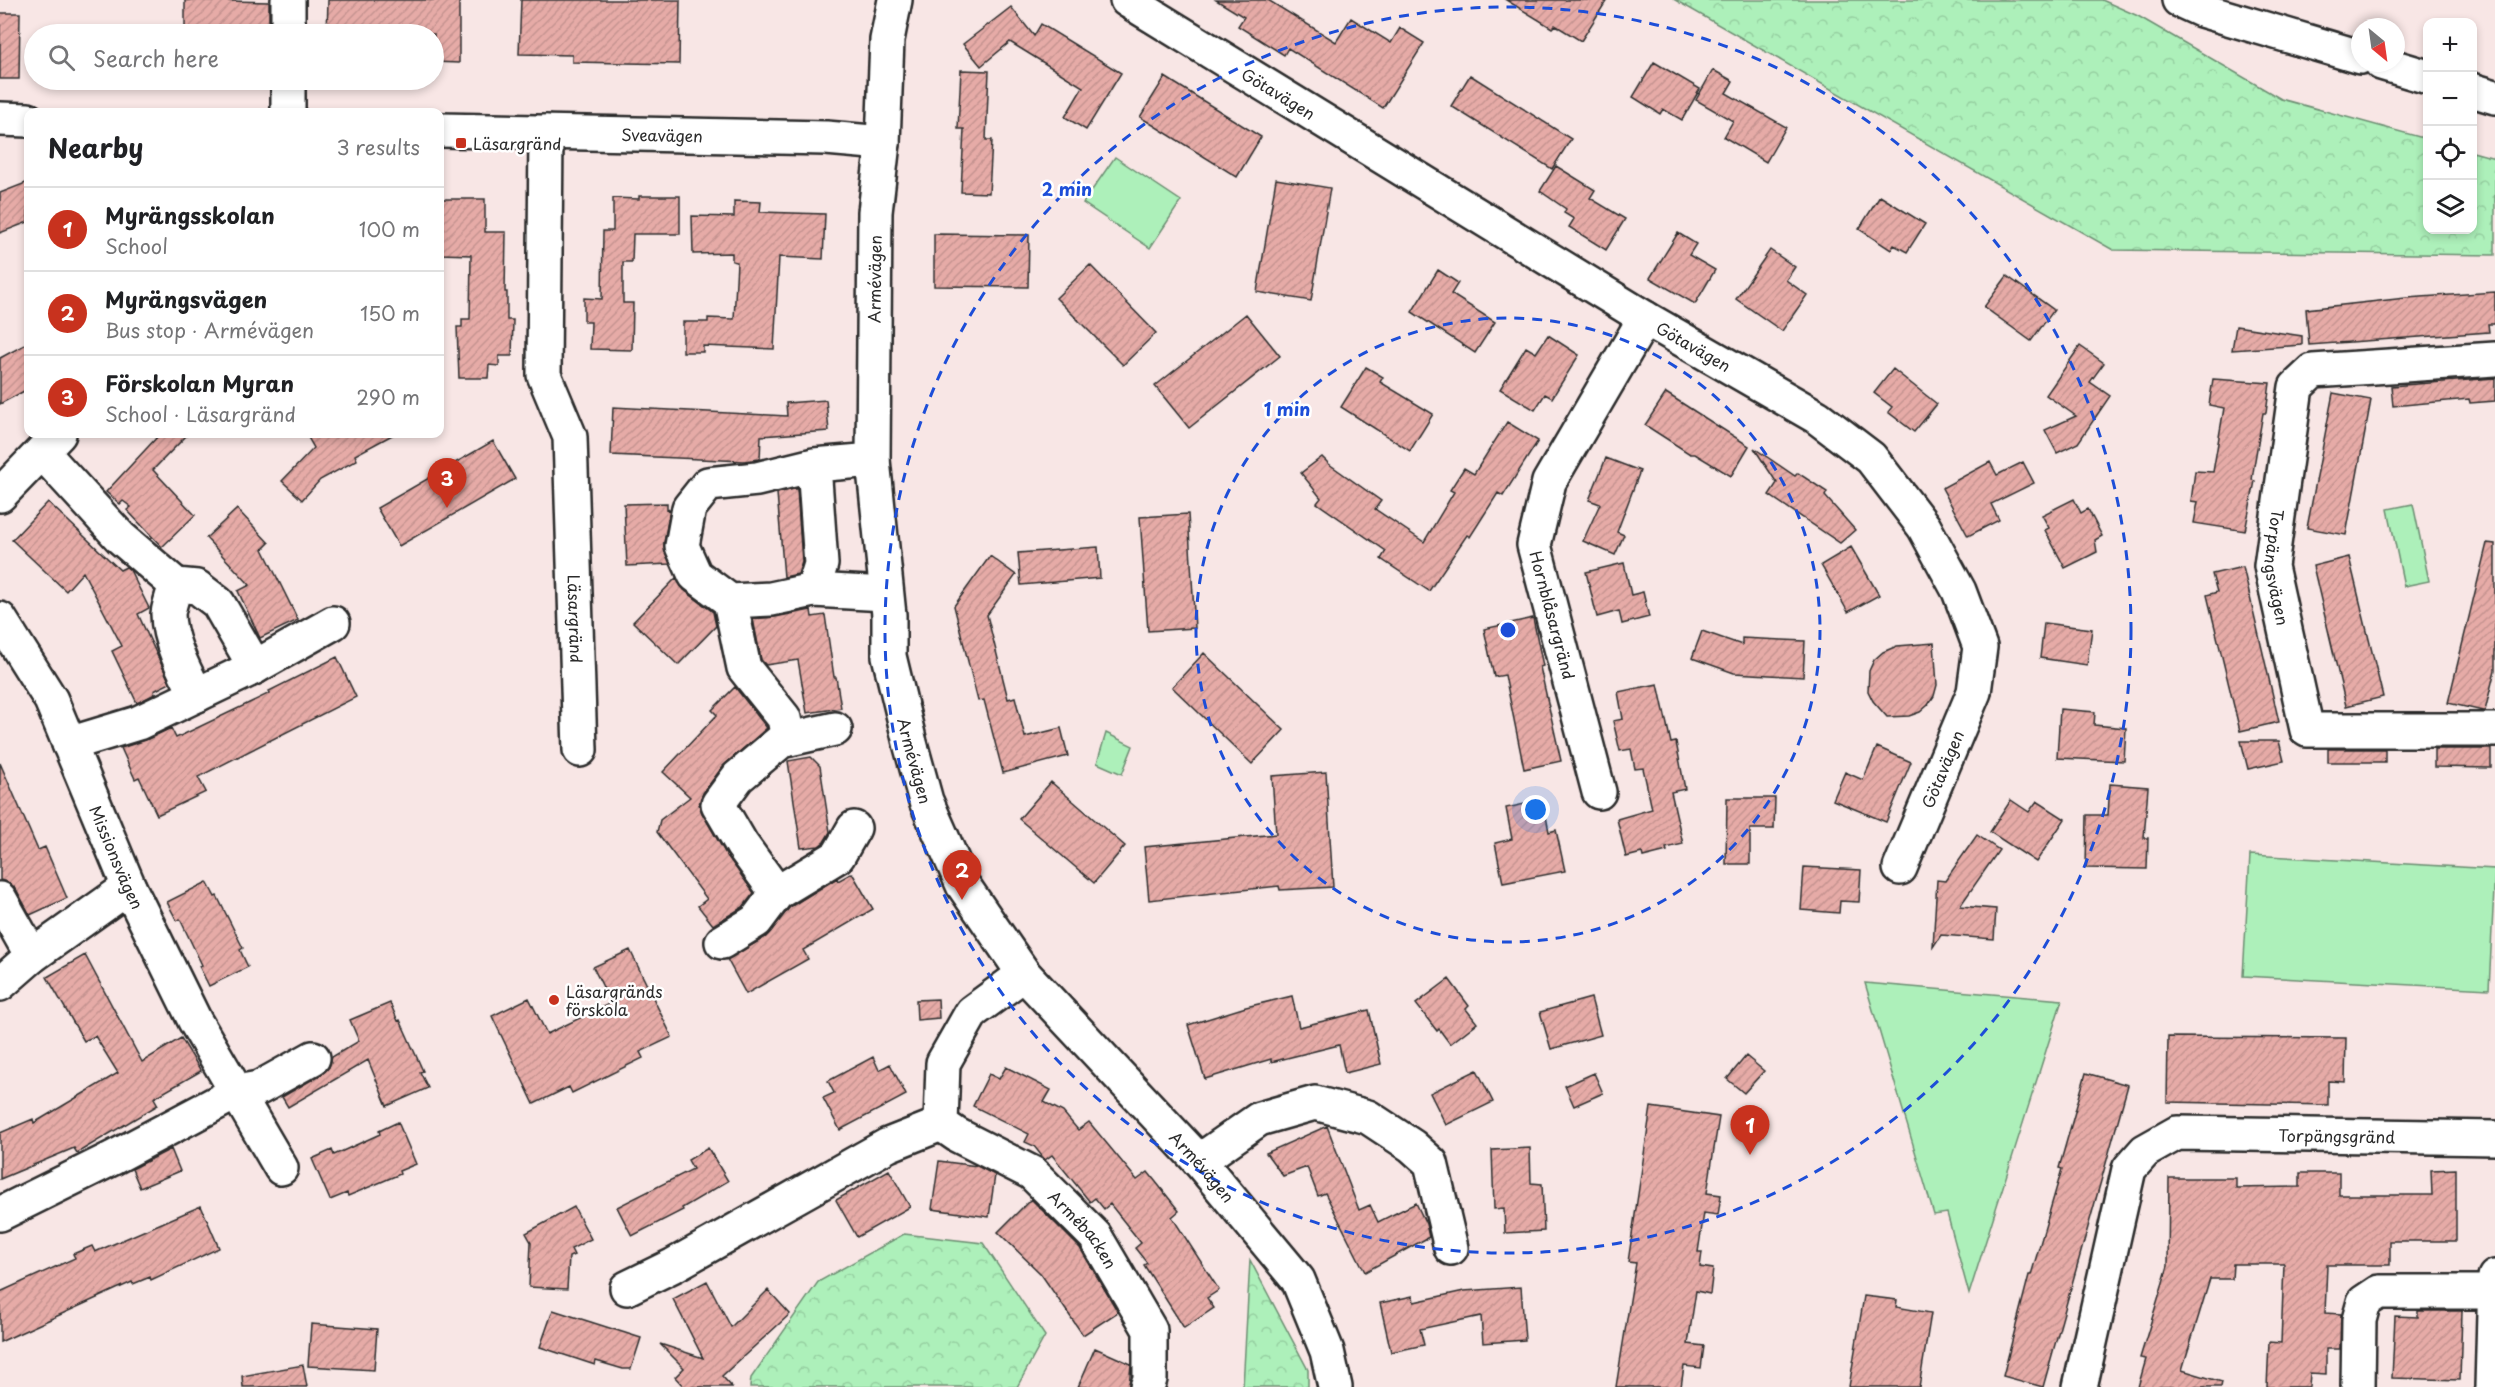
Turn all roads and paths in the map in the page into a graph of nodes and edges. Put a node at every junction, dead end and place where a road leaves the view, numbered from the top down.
1 (288, 0) edge
2 (895, 0) edge
3 (1127, 0) edge
4 (2179, 0) edge
5 (288, 24) edge
6 (2351, 54) edge
7 (2405, 70) edge
8 (2423, 76) edge
9 (288, 90) edge
10 (2477, 92) edge
11 (2495, 97) edge
12 (288, 108) edge
13 (0, 120) edge
14 (24, 120) edge
15 (444, 130) edge
16 (546, 132) junction
17 (883, 143) junction
18 (1645, 318) junction
19 (2495, 359) edge
20 (50, 443) edge
21 (873, 460) junction
22 (814, 465) junction
23 (0, 495) edge
24 (176, 585) junction
25 (813, 590) junction
26 (886, 594) junction
27 (730, 601) junction
28 (0, 619) edge
29 (333, 623) dead end
30 (255, 667) junction
31 (197, 695) junction
32 (835, 729) dead end
33 (2495, 730) edge
34 (788, 739) junction
35 (69, 744) junction
36 (580, 750) dead end
37 (1599, 792) dead end
38 (854, 828) dead end
39 (1900, 868) dead end
40 (129, 887) junction
41 (777, 893) junction
42 (0, 899) edge
43 (722, 942) dead end
44 (32, 956) junction
45 (1024, 974) junction
46 (0, 984) edge
47 (313, 1058) dead end
48 (237, 1092) junction
49 (941, 1124) junction
50 (2495, 1138) edge
51 (1199, 1161) junction
52 (281, 1168) dead end
53 (0, 1214) edge
54 (1451, 1248) dead end
55 (2495, 1277) edge
56 (627, 1288) dead end
57 (2495, 1292) edge
58 (1147, 1387) edge
59 (1335, 1387) edge
60 (2080, 1387) edge
61 (2358, 1387) edge
62 (2492, 1387) edge

1 - 5 street
2 - 17 street, Armévägen
3 - 18 street, Götavägen
4 - 6 street
7 - 8 street
9 - 12 street
10 - 11 street
13 - 14 street
15 - 16 street, Sveavägen
16 - 17 street, Sveavägen
16 - 36 street, Läsargränd
17 - 21 street, Armévägen
18 - 37 street, Hornblåsargränd
18 - 39 street, Götavägen
19 - 33 street, Torpängsvägen
20 - 23 street
20 - 24 street
21 - 22 street
21 - 26 street, Armévägen
22 - 25 street
22 - 27 street
24 - 30 street
24 - 31 street
25 - 26 street
25 - 27 street
26 - 45 street, Armévägen
27 - 34 street
28 - 35 street, Missionsvägen
29 - 30 street
30 - 31 street
31 - 35 street
32 - 34 street
34 - 41 street
35 - 40 street, Missionsvägen
38 - 41 street
40 - 44 street
40 - 48 street, Missionsvägen
41 - 43 street
42 - 44 street
44 - 46 street
45 - 49 street
45 - 51 street, Armévägen
47 - 48 street
48 - 52 street, Missionsvägen
48 - 53 street
49 - 56 street
49 - 58 street, Armébacken
50 - 60 street, Torpängsgränd
51 - 54 street
51 - 59 street, Armévägen
55 - 57 street
57 - 61 street
57 - 62 street

